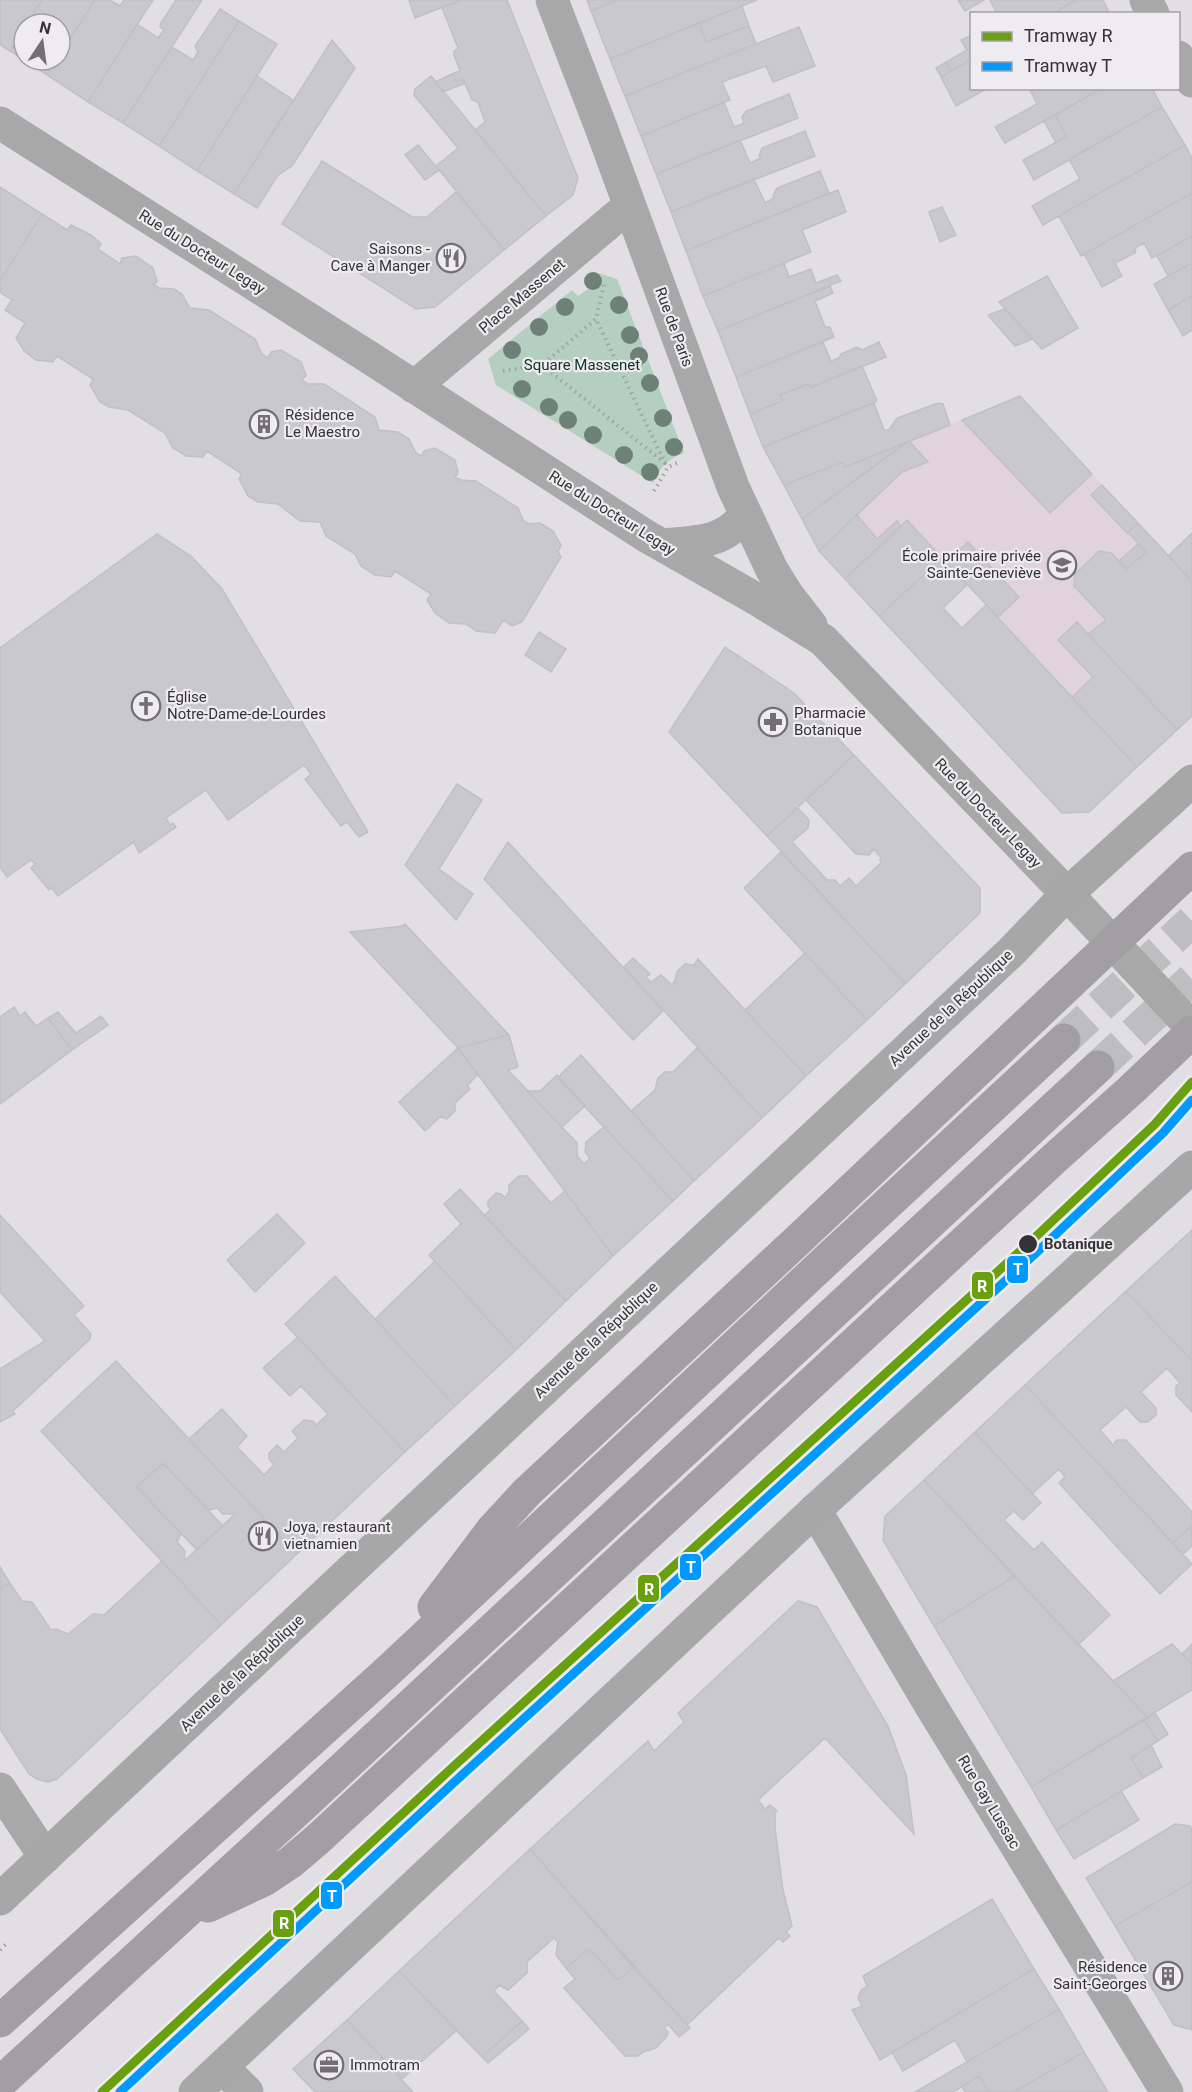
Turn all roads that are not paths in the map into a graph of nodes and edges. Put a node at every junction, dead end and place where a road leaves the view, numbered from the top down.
1 (552, 0) edge
2 (1180, 59) edge
3 (1192, 81) edge
4 (0, 123) edge
5 (629, 206) junction
6 (414, 387) junction
7 (745, 515) junction
8 (654, 541) junction
9 (823, 640) junction
10 (1192, 781) edge
11 (1192, 868) edge
12 (1067, 894) junction
13 (1113, 943) junction
14 (1192, 1030) edge
15 (1064, 1040) tunnel mouth
16 (1098, 1067) tunnel mouth
17 (1192, 1167) edge
18 (816, 1510) junction
19 (388, 1671) junction
20 (0, 1789) edge
21 (45, 1857) junction
22 (0, 1899) edge
23 (179, 1919) junction
24 (0, 2021) edge
25 (222, 2067) junction
26 (1, 2082) edge
27 (195, 2092) edge
28 (247, 2092) edge
29 (1167, 2092) edge

1 - 5 street, Rue de Paris
2 - 3 street
4 - 6 street, Rue du Docteur Legay
5 - 6 street, Place Massenet
5 - 7 street, Rue de Paris
6 - 8 street, Rue du Docteur Legay
7 - 8 street
7 - 9 street, Rue de Paris
8 - 9 street, Rue du Docteur Legay
9 - 12 street, Rue du Docteur Legay
10 - 12 street, Avenue de la République
11 - 13 main road
12 - 13 street, Rue du Docteur Legay
12 - 21 street, Avenue de la République
13 - 14 street, Rue du Docteur Legay
13 - 19 main road
14 - 23 main road
15 - 19 main road
16 - 23 main road
17 - 18 street
18 - 25 street
18 - 29 street, Rue Gay Lussac
19 - 24 main road
20 - 21 street
21 - 22 street, Avenue de la République
23 - 26 main road
25 - 27 street
25 - 28 street

